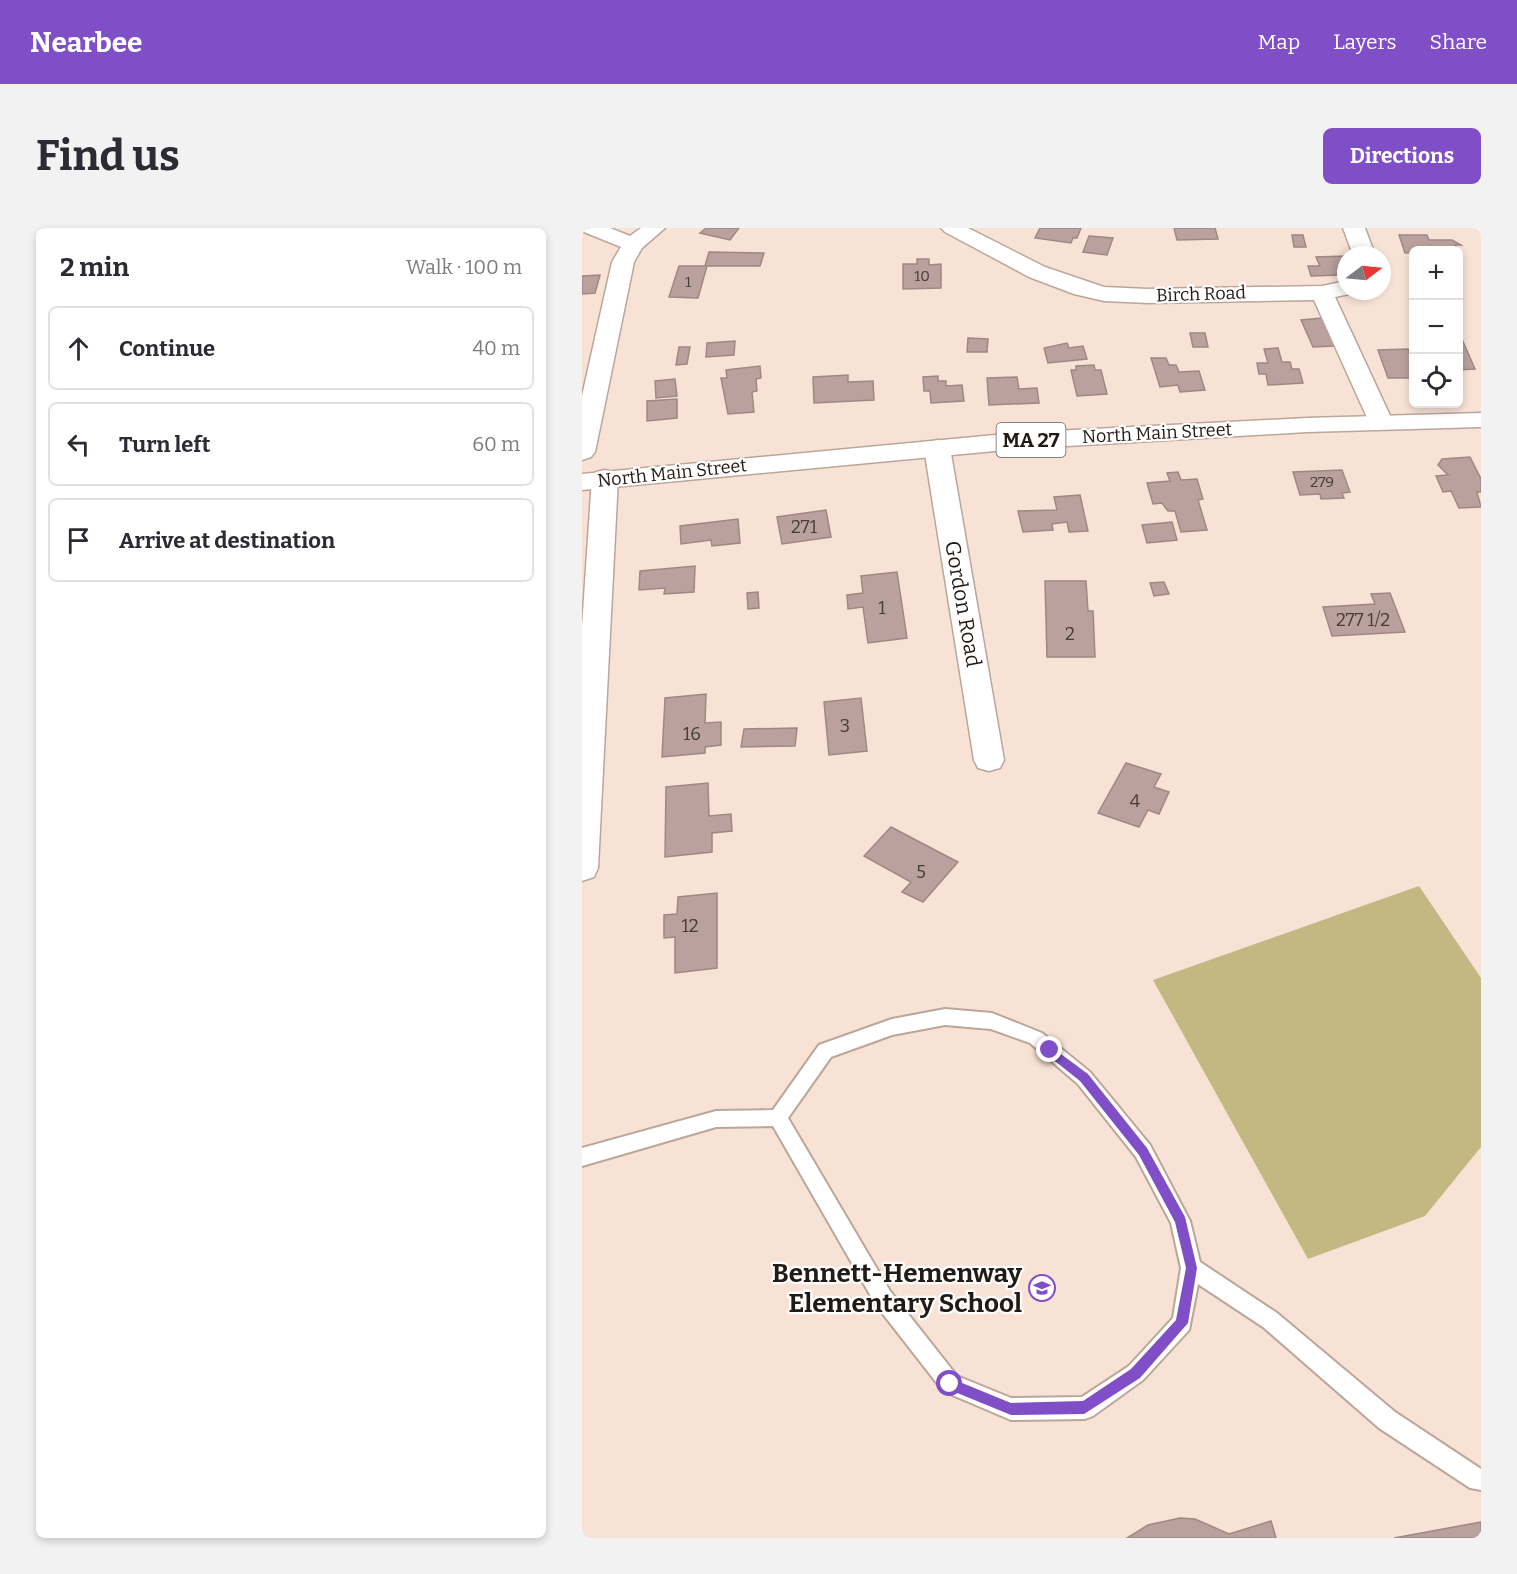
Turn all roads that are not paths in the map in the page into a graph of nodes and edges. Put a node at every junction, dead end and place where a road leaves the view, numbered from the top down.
1 (591, 228) edge
2 (654, 228) edge
3 (952, 228) edge
4 (1354, 228) edge
5 (633, 244) junction
6 (1361, 246) edge
7 (1337, 290) edge
8 (1322, 292) junction
9 (1481, 420) edge
10 (1381, 422) junction
11 (937, 448) junction
12 (582, 452) edge
13 (594, 480) edge
14 (989, 760) dead end
15 (582, 868) edge
16 (778, 1118) junction
17 (582, 1157) edge
18 (1191, 1268) junction
19 (1478, 1480) dead end

1 - 5 street
2 - 5 street
3 - 8 street, Birch Road
4 - 6 street
5 - 12 street
7 - 8 street, Birch Road
8 - 10 street
9 - 10 street, North Main Street / MA 27
10 - 11 street, North Main Street / MA 27
11 - 13 street, North Main Street / MA 27
11 - 14 street, Gordon Road
13 - 15 street
16 - 17 lane
16 - 18 lane
16 - 18 lane
18 - 19 lane

